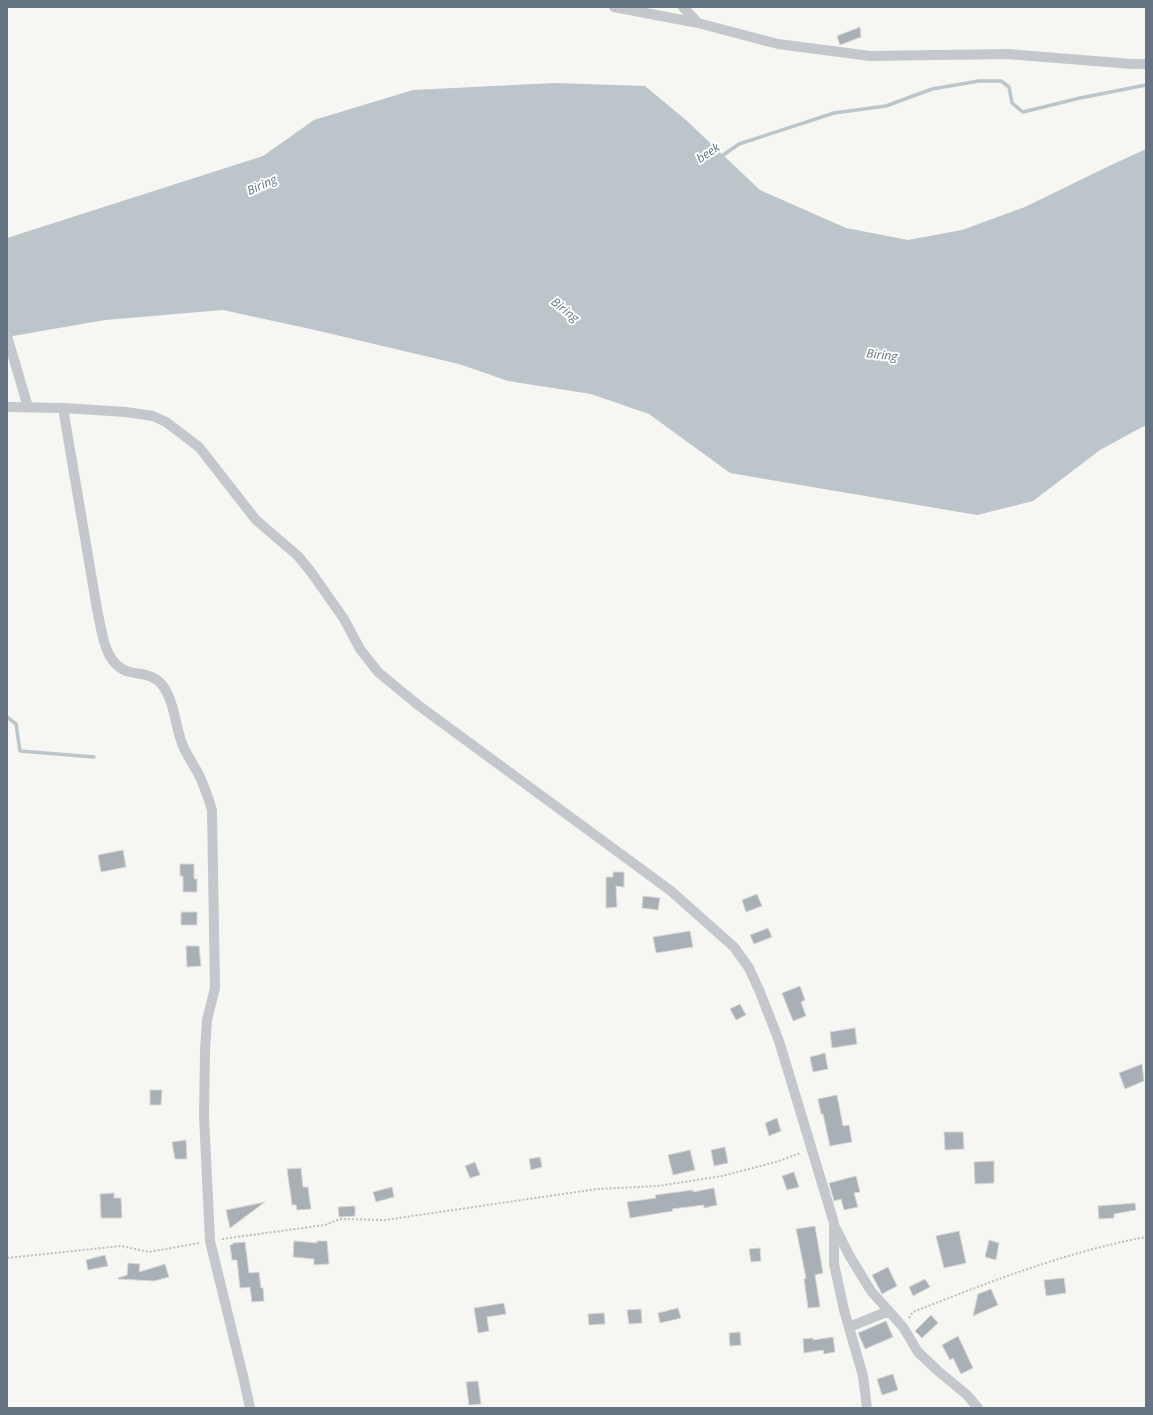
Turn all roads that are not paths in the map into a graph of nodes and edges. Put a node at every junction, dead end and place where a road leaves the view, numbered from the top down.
1 (614, 7) edge
2 (683, 7) edge
3 (698, 23) junction
4 (1146, 64) edge
5 (7, 336) edge
6 (7, 407) edge
7 (28, 407) junction
8 (63, 408) junction
9 (834, 1223) junction
10 (889, 1311) junction
11 (849, 1326) junction
12 (250, 1408) edge
13 (867, 1408) edge
14 (978, 1408) edge

1 - 3 street
2 - 3 street
3 - 4 street
5 - 7 street
6 - 7 street
7 - 8 street
8 - 9 street
8 - 12 street
9 - 10 street
9 - 11 street
10 - 11 street
10 - 14 street
11 - 13 street

